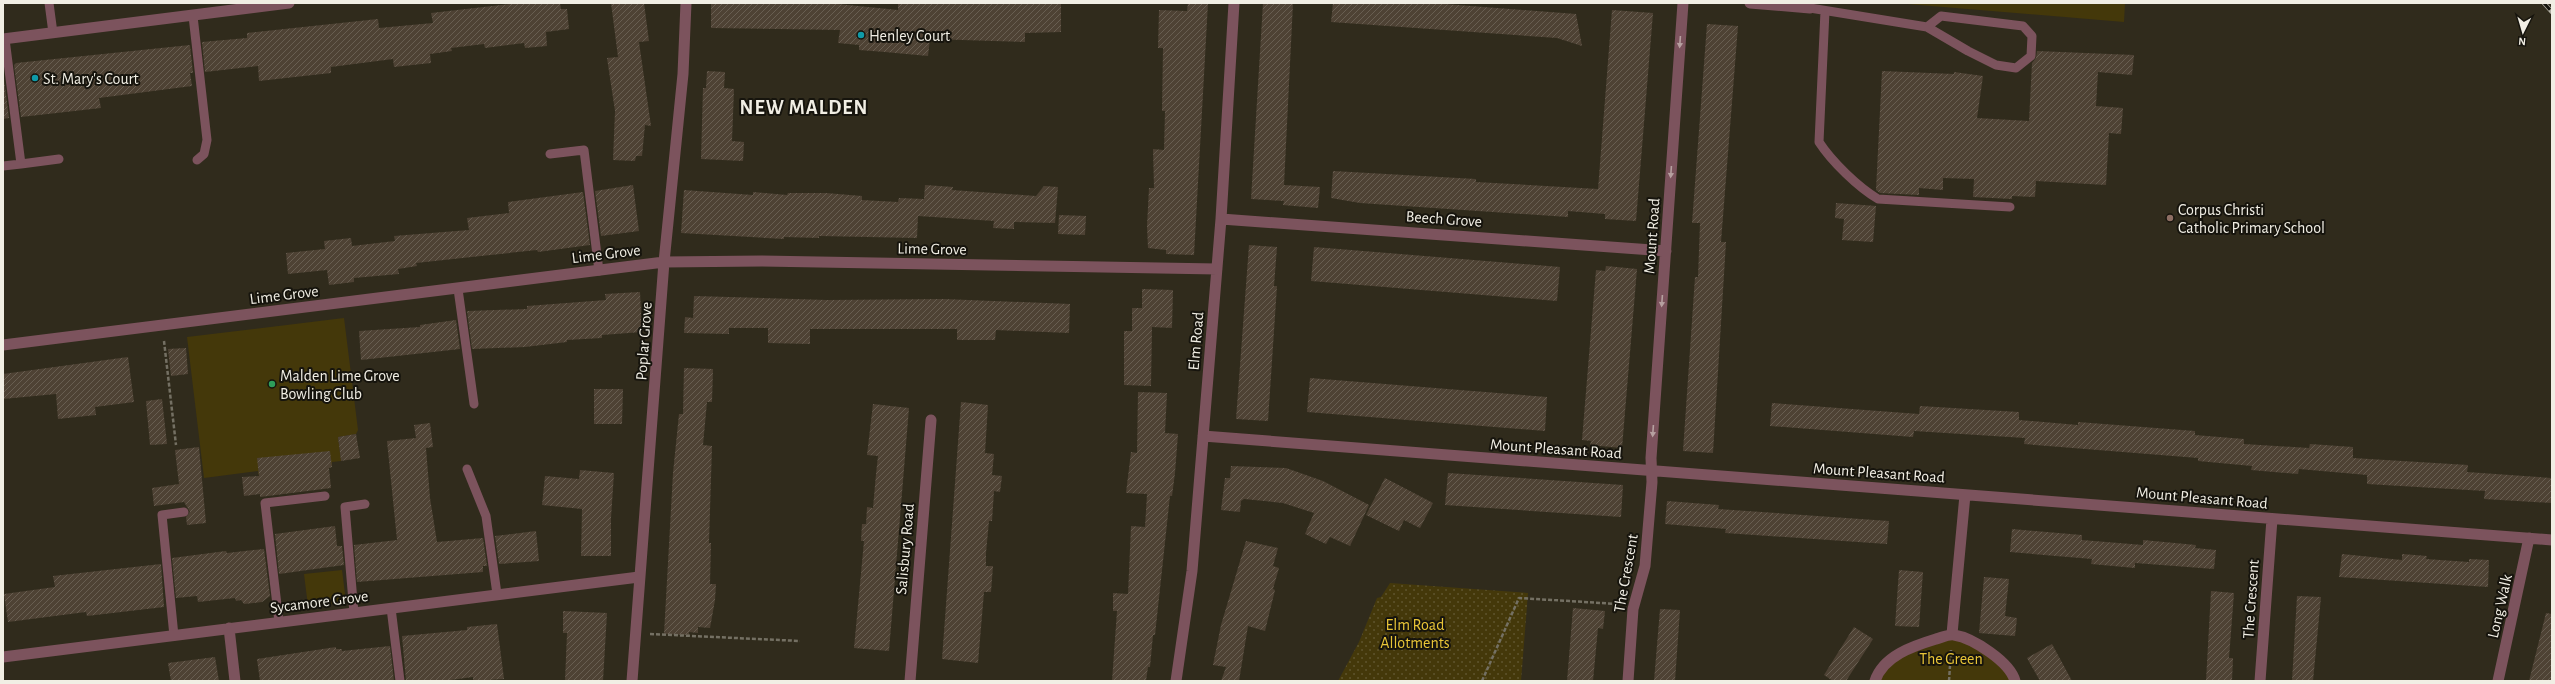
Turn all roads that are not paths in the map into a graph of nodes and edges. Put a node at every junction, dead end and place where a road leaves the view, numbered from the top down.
1 (49, 3) edge
2 (289, 3) edge
3 (686, 3) edge
4 (1234, 3) edge
5 (1683, 3) edge
6 (1750, 3) edge
7 (1810, 8) joint
8 (1825, 11) junction
9 (193, 16) junction
10 (1927, 27) junction
11 (53, 33) junction
12 (4, 39) edge
13 (550, 154) dead end
14 (59, 159) dead end
15 (197, 160) dead end
16 (21, 164) junction
17 (3, 166) edge
18 (2010, 207) dead end
19 (1221, 219) junction
20 (1666, 251) junction
21 (664, 262) junction
22 (1217, 269) junction
23 (599, 271) junction
24 (458, 289) junction
25 (3, 345) edge
26 (474, 404) dead end
27 (931, 420) dead end
28 (1203, 436) junction
29 (467, 469) dead end
30 (1651, 471) junction
31 (1965, 495) junction
32 (325, 496) dead end
33 (365, 504) dead end
34 (184, 512) dead end
35 (2272, 519) junction
36 (2530, 538) junction
37 (2552, 540) edge
38 (639, 577) junction
39 (497, 594) junction
40 (391, 608) junction
41 (354, 613) junction
42 (279, 622) junction
43 (228, 628) junction
44 (1952, 634) junction
45 (174, 636) junction
46 (3, 657) edge
47 (235, 681) edge
48 (400, 681) edge
49 (632, 681) edge
50 (910, 681) edge
51 (1176, 681) edge
52 (1628, 681) edge
53 (1875, 681) edge
54 (2015, 681) edge
55 (2260, 681) edge
56 (2498, 681) edge

1 - 11 lane
2 - 9 street
3 - 21 street, Poplar Grove
4 - 19 street, Elm Road
5 -> 20 street, Mount Road
6 - 7 street
7 - 8 lane
8 - 10 lane
8 - 18 lane
9 - 11 street
9 - 15 lane
10 - 10 lane
11 - 12 street
12 - 16 lane
13 - 23 lane
14 - 16 lane
16 - 17 lane
19 - 20 street, Beech Grove
19 - 22 street, Elm Road
20 -> 30 street, Mount Road
21 - 22 street, Lime Grove
21 - 23 street, Lime Grove
21 - 38 street, Poplar Grove
22 - 28 street, Elm Road
23 - 24 street, Lime Grove
24 - 25 street, Lime Grove
24 - 26 lane
27 - 50 street, Salisbury Road
28 - 30 street, Mount Pleasant Road
28 - 51 street, Elm Road
29 - 39 lane
30 - 31 street, Mount Pleasant Road
30 - 52 street, The Crescent
31 - 35 street, Mount Pleasant Road
31 - 44 street
32 - 42 lane
33 - 41 lane
34 - 45 lane
35 - 36 street, Mount Pleasant Road
35 - 55 street, The Crescent
36 - 37 street, Mount Pleasant Road
36 - 56 street, Long Walk
38 - 39 street, Sycamore Grove
38 - 49 street, Poplar Grove
39 - 40 street, Sycamore Grove
40 - 41 street, Sycamore Grove
40 - 48 lane
41 - 42 street, Sycamore Grove
42 - 43 street, Sycamore Grove
43 - 45 street, Sycamore Grove
43 - 47 street
44 - 53 street
44 - 54 street
45 - 46 street, Sycamore Grove

